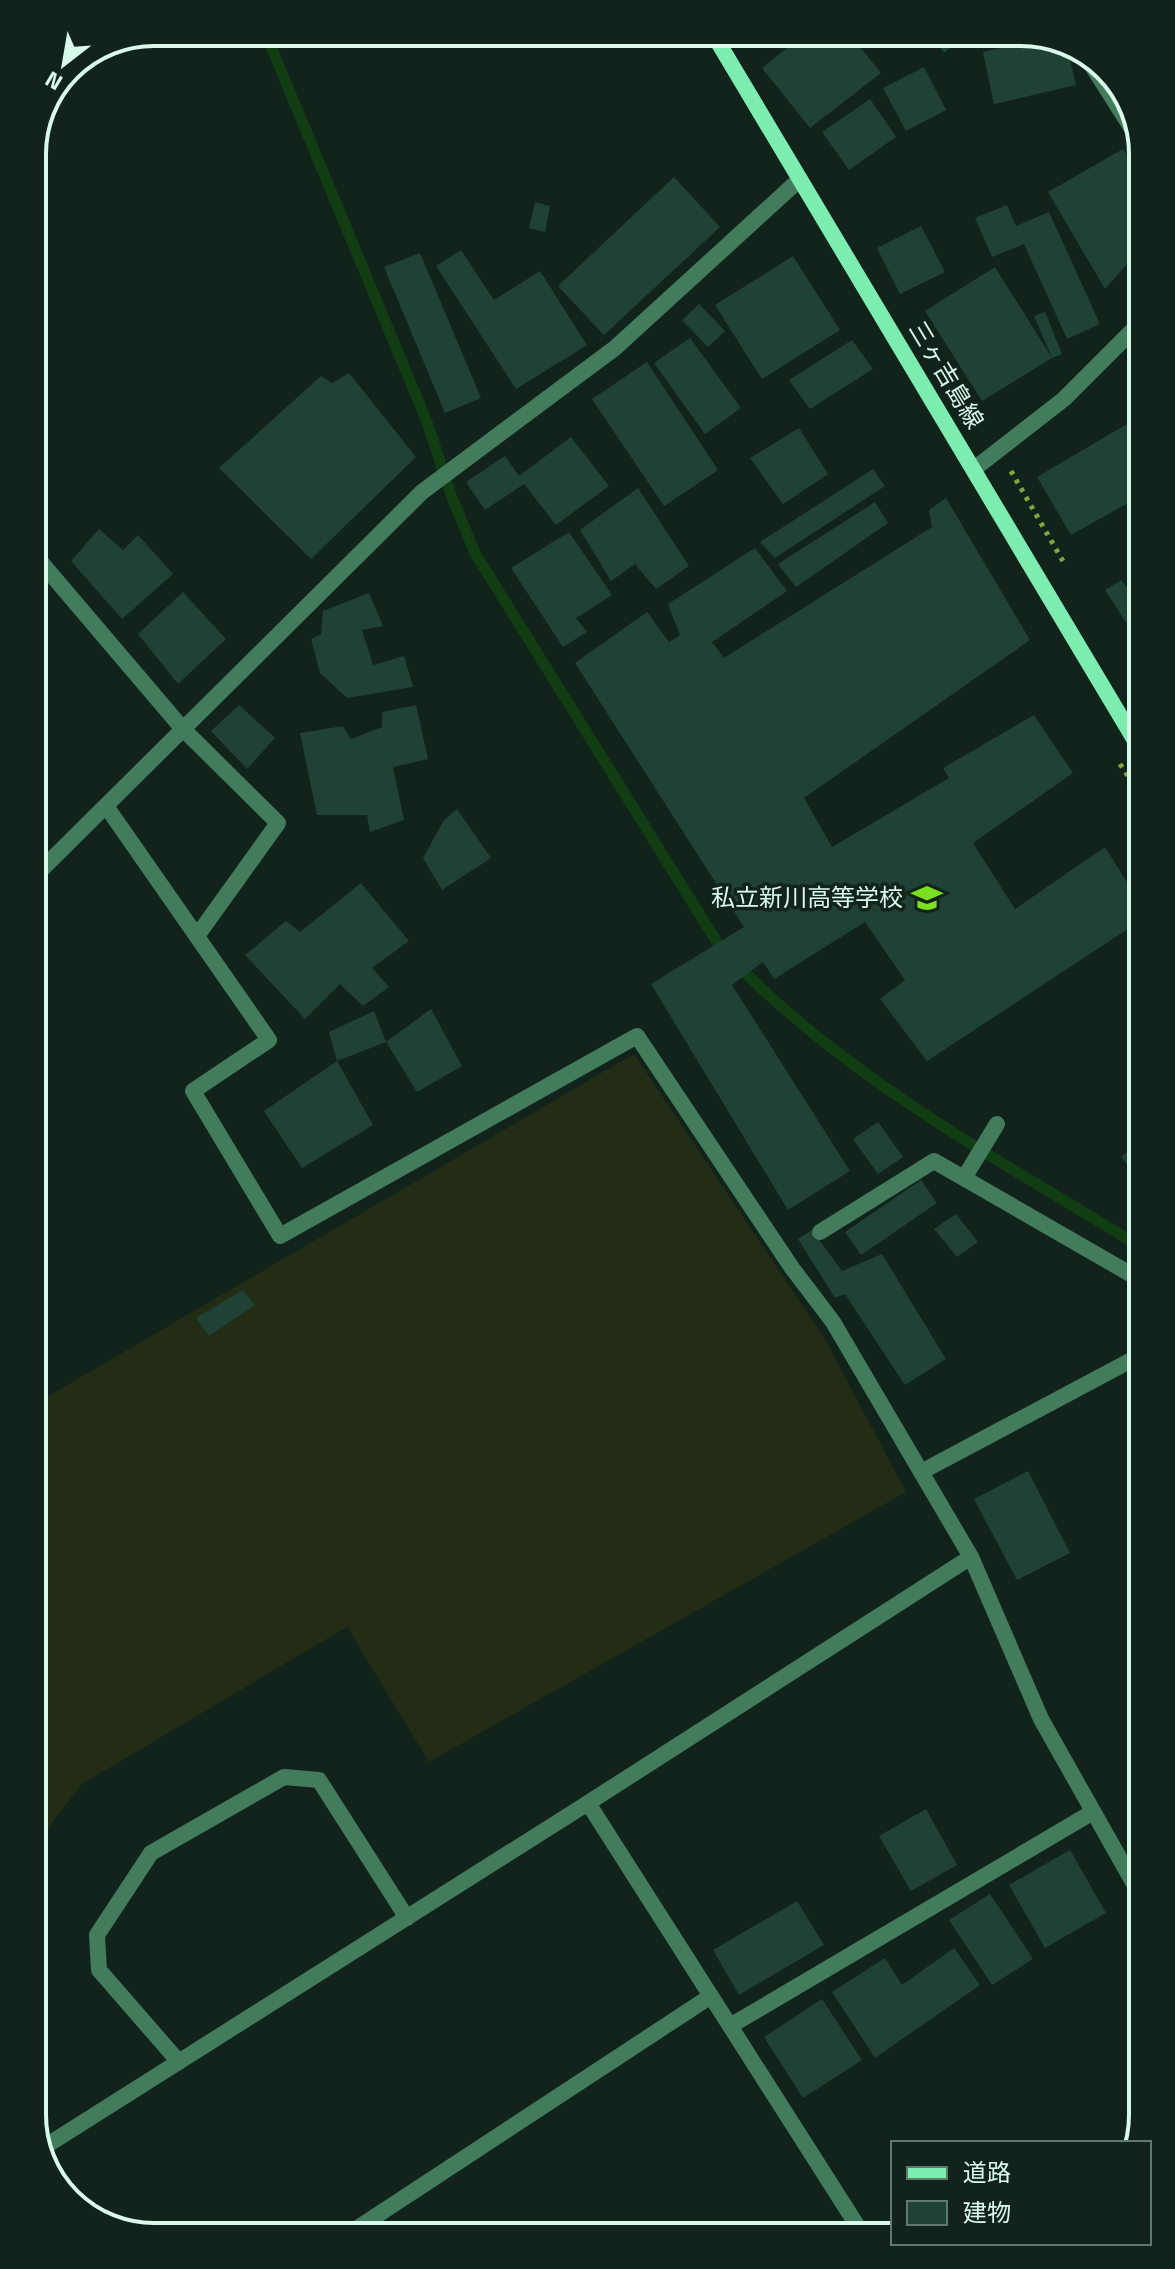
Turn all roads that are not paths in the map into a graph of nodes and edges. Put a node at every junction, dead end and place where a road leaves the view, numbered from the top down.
1 (720, 46) edge
2 (1105, 86) edge
3 (1115, 103) edge
4 (800, 179) junction
5 (1129, 334) edge
6 (974, 469) junction
7 (46, 568) edge
8 (182, 728) junction
9 (1129, 731) edge
10 (106, 806) junction
11 (46, 865) edge
12 (197, 936) junction
13 (997, 1124) dead end
14 (964, 1178) junction
15 (820, 1232) dead end
16 (1129, 1273) edge
17 (1129, 1361) edge
18 (921, 1472) junction
19 (971, 1557) junction
20 (588, 1803) junction
21 (1093, 1812) junction
22 (1129, 1875) edge
23 (407, 1918) junction
24 (711, 1996) junction
25 (730, 2026) junction
26 (179, 2062) junction
27 (50, 2143) edge
28 (365, 2223) edge
29 (856, 2223) edge

1 - 4 main road, 三ヶ吉島線
2 - 3 street
4 - 6 main road, 三ヶ吉島線
4 - 8 street
5 - 6 street
6 - 9 main road, 三ヶ吉島線
7 - 8 street
8 - 10 street
8 - 12 street
10 - 11 street
10 - 12 street
12 - 18 street
13 - 14 street
14 - 15 street
14 - 16 street
17 - 18 street
18 - 19 street
19 - 20 street
19 - 21 street
20 - 23 street
20 - 24 street
21 - 22 street
21 - 25 street
23 - 26 street
23 - 26 street
24 - 25 street
24 - 28 street
25 - 29 street
26 - 27 street

